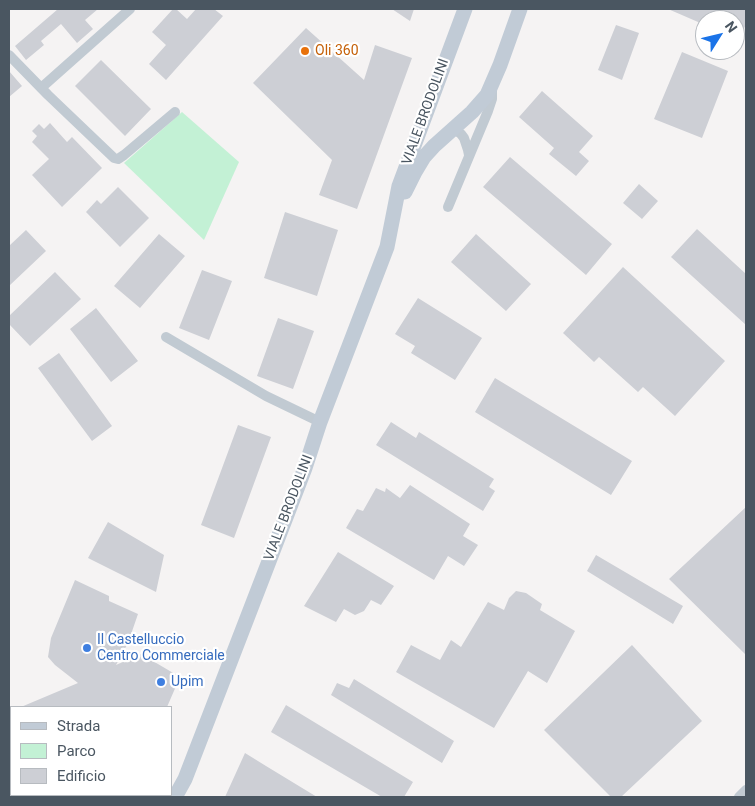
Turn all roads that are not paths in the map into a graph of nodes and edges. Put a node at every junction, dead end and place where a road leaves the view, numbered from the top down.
1 (130, 9) edge
2 (465, 9) edge
3 (520, 9) edge
4 (9, 55) edge
5 (492, 84) junction
6 (42, 88) junction
7 (175, 112) dead end
8 (454, 129) junction
9 (469, 156) junction
10 (448, 207) dead end
11 (393, 216) junction
12 (166, 337) dead end
13 (320, 422) junction
14 (746, 790) edge
15 (175, 797) edge
16 (739, 797) edge

1 - 6 street
2 - 11 street, VIALE BRODOLINI
3 - 5 street, VIALE BRODOLINI
4 - 6 street
5 - 8 street, VIALE BRODOLINI
5 - 9 street
6 - 7 street
8 - 9 street
8 - 11 street, VIALE BRODOLINI
9 - 10 street
11 - 13 street, VIALE BRODOLINI
12 - 13 street
13 - 15 street, VIALE BRODOLINI
14 - 16 street

